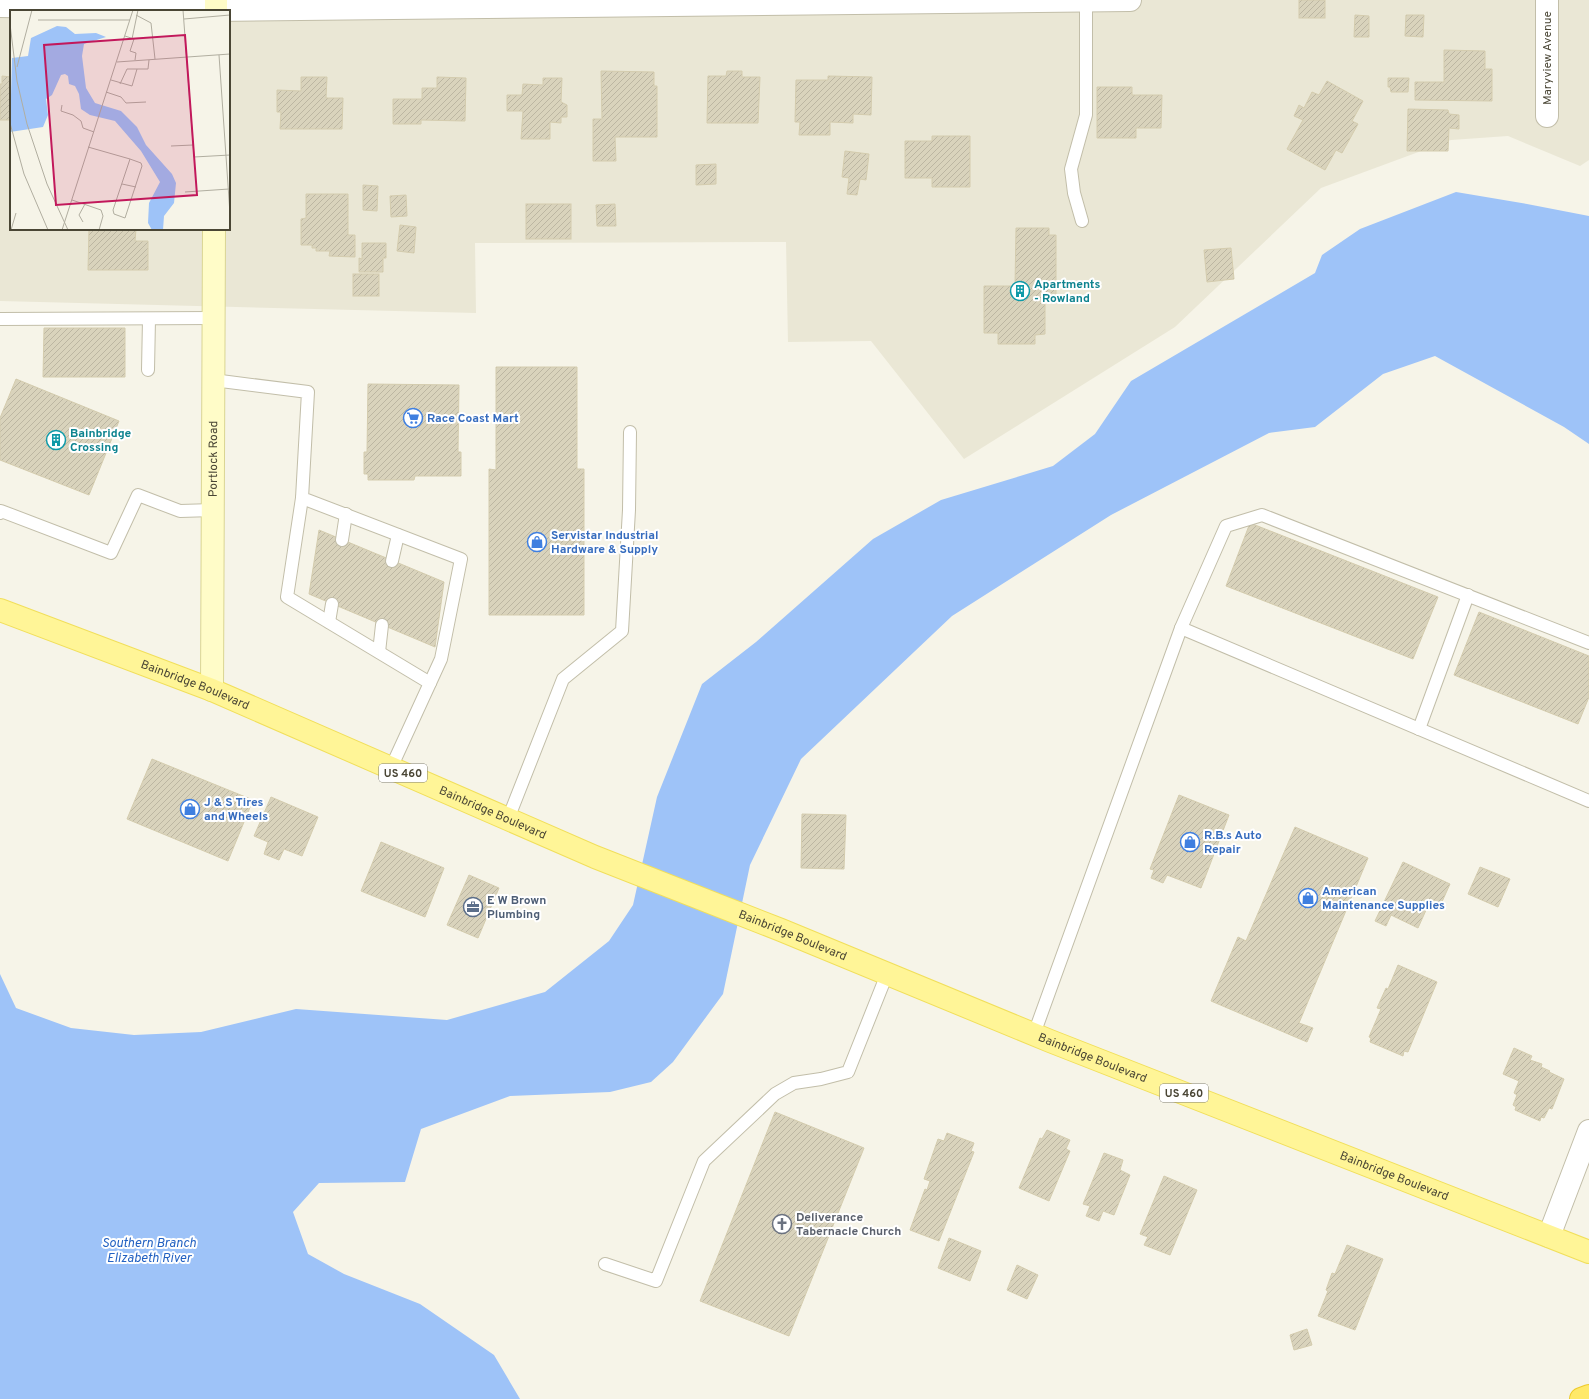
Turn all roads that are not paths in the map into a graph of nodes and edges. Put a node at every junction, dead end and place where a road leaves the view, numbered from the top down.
1 (1086, 0) edge
2 (1130, 0) edge
3 (1547, 0) edge
4 (0, 6) edge
5 (216, 7) edge
6 (1547, 116) dead end
7 (1082, 221) dead end
8 (214, 230) edge
9 (214, 318) junction
10 (0, 319) edge
11 (149, 319) junction
12 (148, 370) dead end
13 (213, 380) junction
14 (630, 432) dead end
15 (302, 498) junction
16 (213, 510) junction
17 (0, 513) edge
18 (346, 514) junction
19 (398, 535) junction
20 (342, 540) dead end
21 (392, 561) dead end
22 (1468, 595) junction
23 (332, 604) dead end
24 (0, 610) edge
25 (329, 622) junction
26 (382, 625) dead end
27 (1181, 628) junction
28 (1589, 643) edge
29 (379, 652) junction
30 (430, 683) junction
31 (212, 690) junction
32 (1419, 729) junction
33 (391, 768) junction
34 (1589, 801) edge
35 (508, 819) junction
36 (887, 974) junction
37 (1034, 1034) junction
38 (1589, 1131) edge
39 (1549, 1236) junction
40 (1589, 1252) edge
41 (605, 1264) dead end
42 (1589, 1396) edge
43 (1581, 1399) edge

1 - 2 street
1 - 5 street
1 - 7 lane
3 - 6 street, Maryview Avenue
4 - 5 street
8 - 9 main road, Portlock Road
9 - 11 lane
9 - 13 main road, Portlock Road
10 - 11 lane
11 - 12 lane
13 - 15 lane
13 - 16 main road, Portlock Road
14 - 35 lane
15 - 18 lane
15 - 25 lane
16 - 17 lane
16 - 31 main road, Portlock Road
18 - 19 lane
18 - 20 lane
19 - 21 lane
19 - 30 lane
22 - 27 lane
22 - 28 lane
22 - 32 lane
23 - 25 lane
24 - 31 main road, Bainbridge Boulevard / US 460
25 - 29 lane
26 - 29 lane
27 - 32 lane
27 - 37 lane
29 - 30 lane
30 - 33 lane
31 - 33 main road, Bainbridge Boulevard / US 460
32 - 34 lane
33 - 35 main road, Bainbridge Boulevard / US 460
35 - 36 main road, Bainbridge Boulevard / US 460
36 - 37 main road, Bainbridge Boulevard / US 460
36 - 41 lane
37 - 39 main road, Bainbridge Boulevard / US 460
38 - 39 street
39 - 40 main road, Bainbridge Boulevard / US 460
42 - 43 highway

